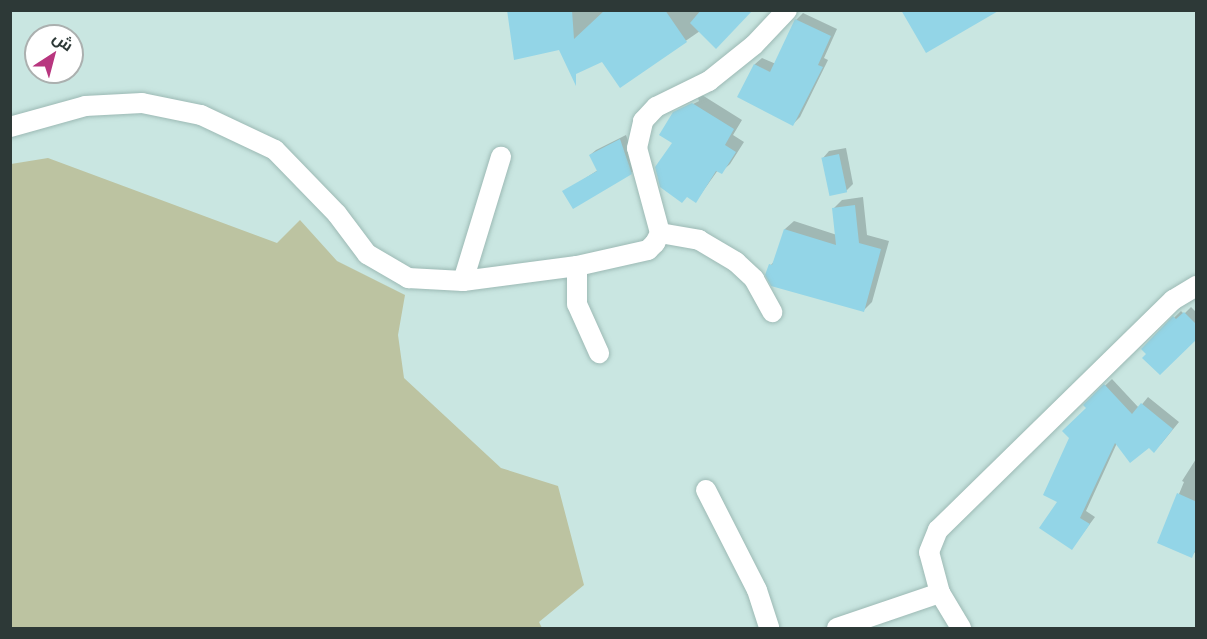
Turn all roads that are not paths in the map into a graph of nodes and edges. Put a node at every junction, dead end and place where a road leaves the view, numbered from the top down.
1 (787, 10) edge
2 (10, 127) edge
3 (501, 157) dead end
4 (660, 233) junction
5 (577, 266) junction
6 (463, 281) junction
7 (1197, 286) edge
8 (772, 312) dead end
9 (599, 353) dead end
10 (706, 490) dead end
11 (940, 593) junction
12 (769, 628) edge
13 (837, 628) edge
14 (960, 628) edge

1 - 4 street
2 - 6 street
3 - 6 street
4 - 5 street
4 - 8 street
5 - 6 street
5 - 9 street
7 - 11 street
10 - 12 street
11 - 13 street
11 - 14 street

